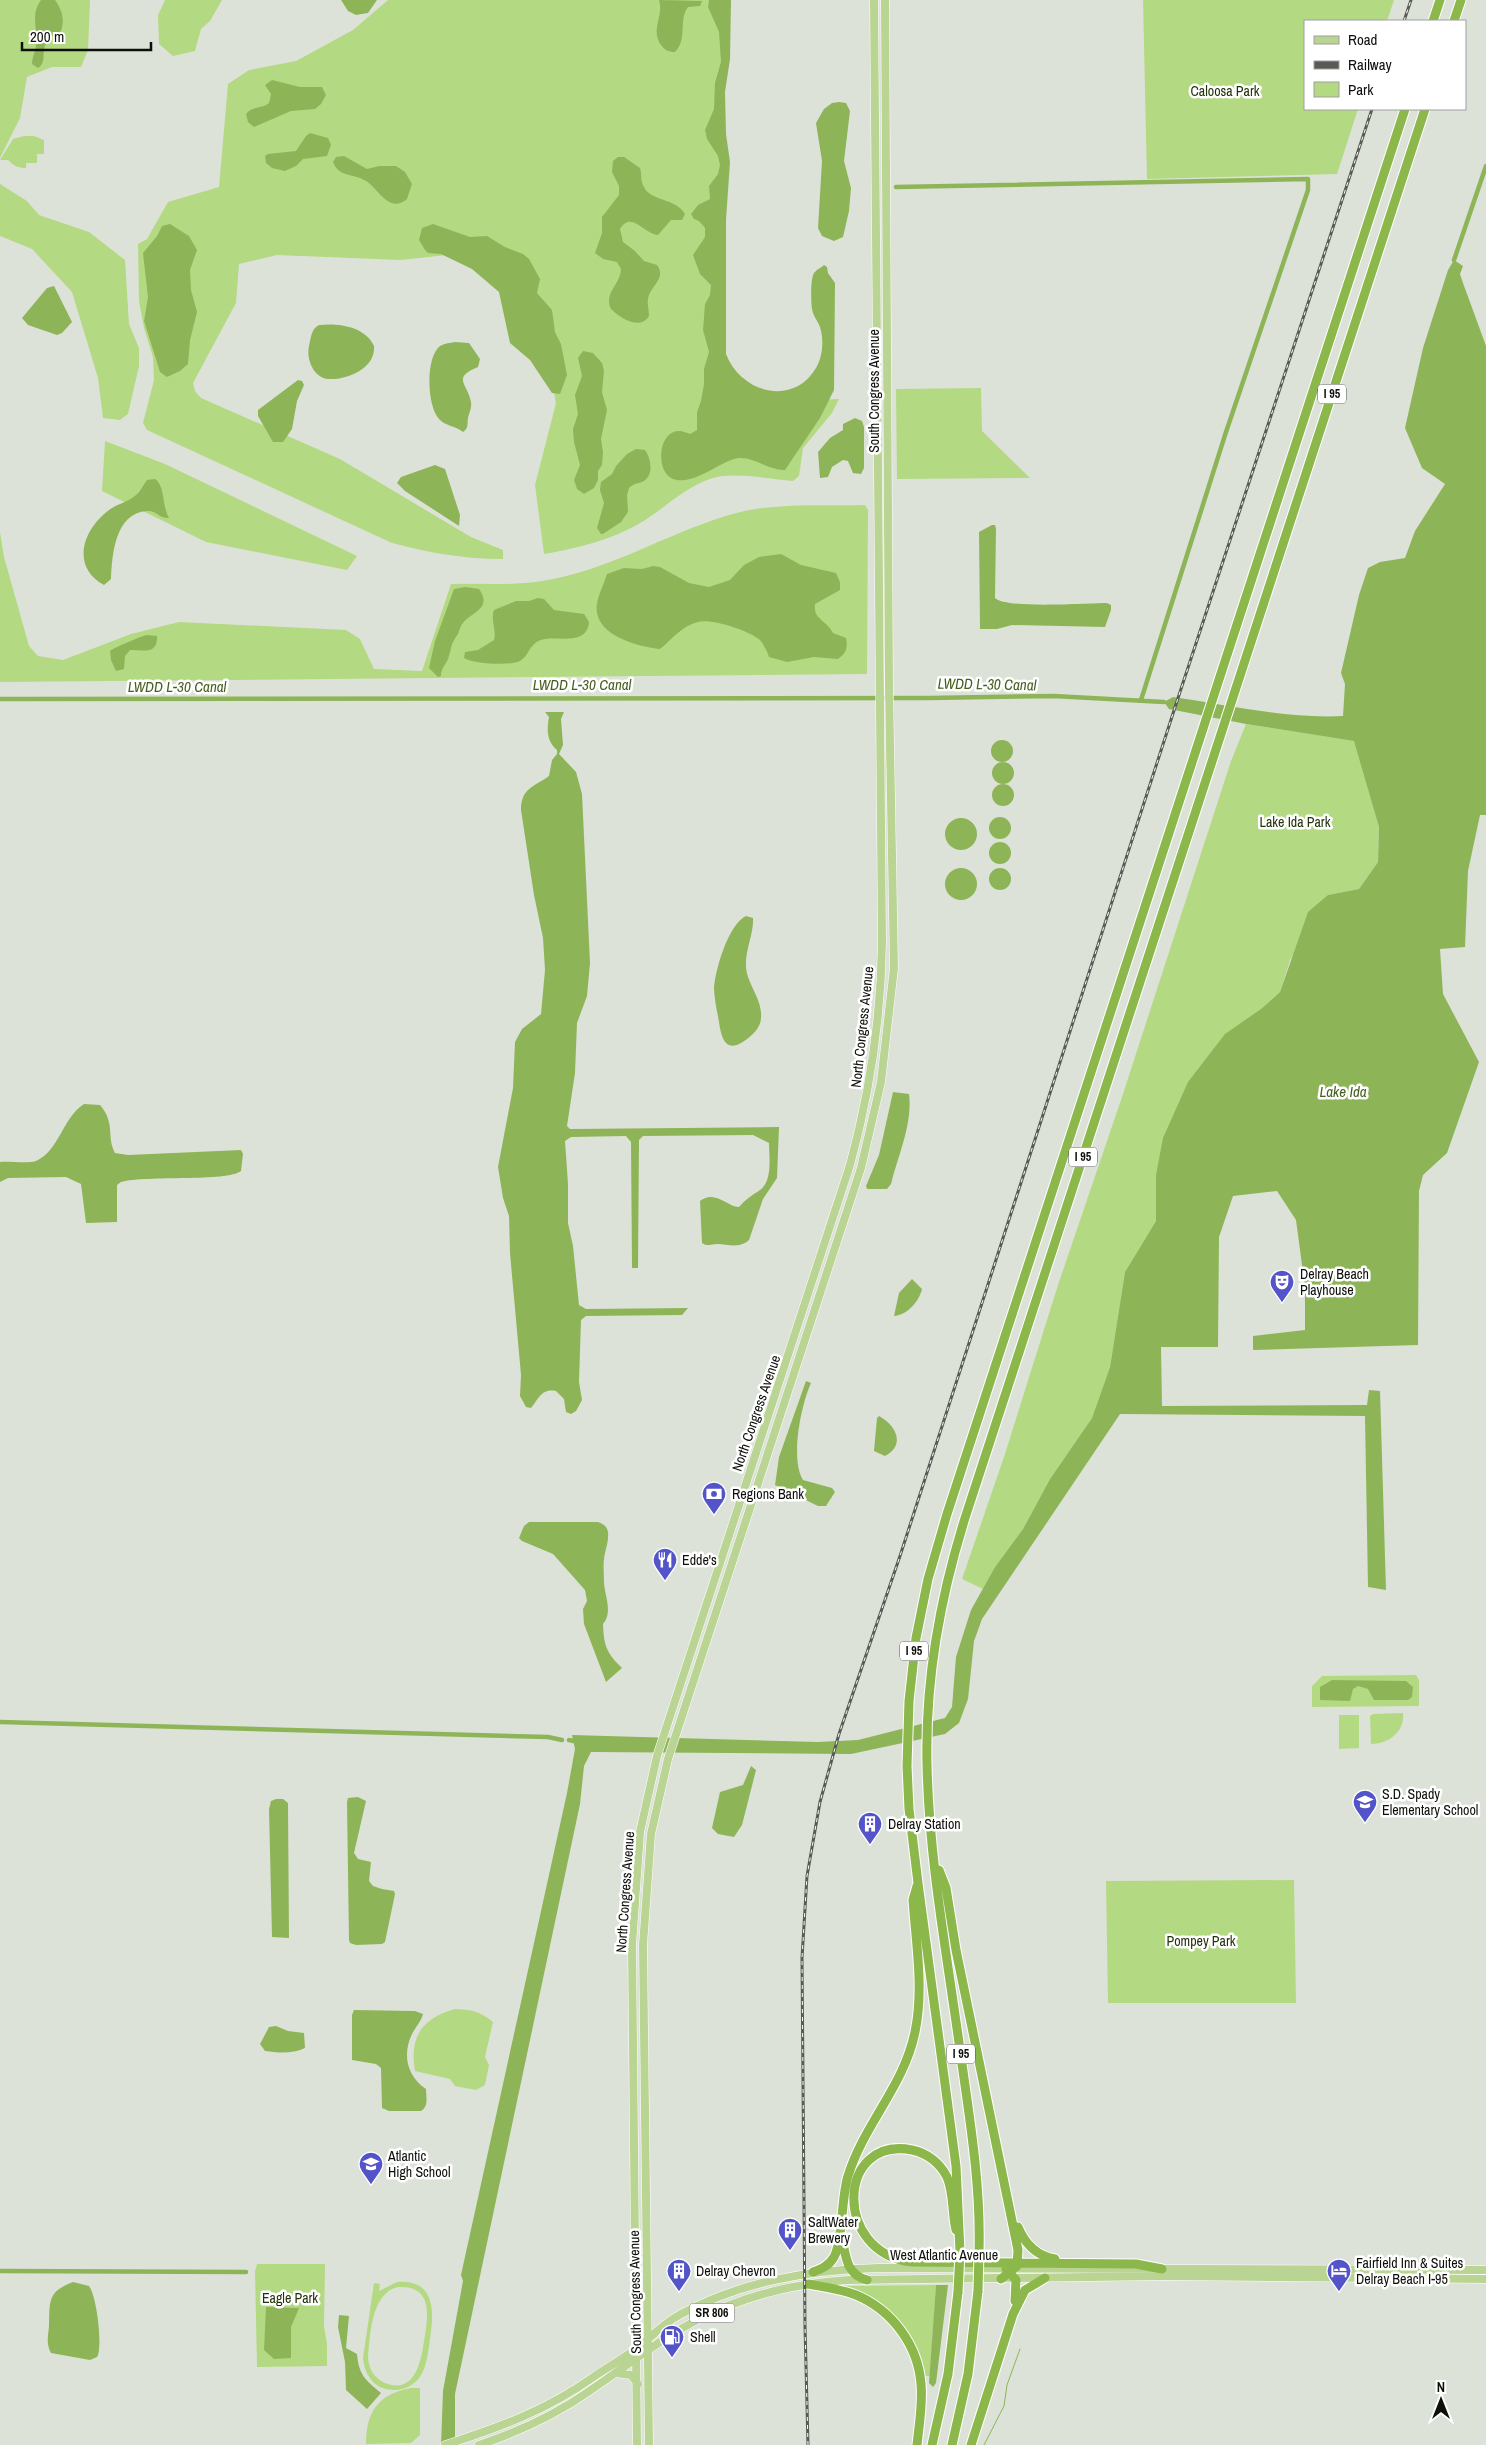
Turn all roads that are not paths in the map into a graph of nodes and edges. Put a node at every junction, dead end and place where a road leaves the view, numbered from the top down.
1 (874, 0) edge
2 (885, 0) edge
3 (1440, 0) edge
4 (1461, 0) edge
5 (1434, 20) edge
6 (1454, 20) edge
7 (1405, 110) edge
8 (1425, 110) edge
9 (879, 781) joint
10 (892, 782) joint
11 (850, 1165) junction
12 (860, 1168) junction
13 (686, 1667) junction
14 (692, 1686) junction
15 (934, 1856) junction
16 (918, 1883) junction
17 (634, 2139) joint
18 (644, 2139) joint
19 (1012, 2215) junction
20 (840, 2225) junction
21 (960, 2252) junction
22 (1085, 2263) junction
23 (850, 2269) junction
24 (1162, 2269) junction
25 (1013, 2270) junction
26 (1486, 2270) edge
27 (813, 2272) junction
28 (1045, 2278) junction
29 (1002, 2279) joint
30 (1486, 2279) edge
31 (867, 2280) junction
32 (808, 2284) junction
33 (1013, 2314) junction
34 (648, 2339) junction
35 (638, 2347) junction
36 (648, 2350) junction
37 (638, 2358) junction
38 (616, 2373) junction
39 (638, 2384) junction
40 (445, 2445) edge
41 (479, 2445) edge
42 (638, 2445) edge
43 (648, 2445) edge
44 (917, 2445) edge
45 (932, 2445) edge
46 (952, 2445) edge
47 (970, 2445) edge

1 - 9 main road, South Congress Avenue
2 - 10 main road, South Congress Avenue
3 - 5 highway
4 - 6 highway
7 - 16 highway, I 95
8 - 15 highway, I 95
9 - 11 main road, North Congress Avenue
10 - 12 main road, North Congress Avenue
11 - 12 main road
11 - 13 main road, North Congress Avenue
12 - 14 main road, North Congress Avenue
13 - 14 main road
13 - 17 main road, North Congress Avenue
14 - 18 main road, North Congress Avenue
15 - 19 highway
15 - 46 highway, I 95, bridge
16 - 20 highway
16 - 21 highway, I 95
17 - 35 main road, South Congress Avenue
18 - 34 main road, South Congress Avenue
19 - 22 highway
19 - 25 highway
20 - 23 highway
20 - 27 highway
21 - 25 highway
21 - 45 highway, I 95, bridge
22 - 24 highway
22 - 25 highway
23 - 25 main road, West Atlantic Avenue / SR 806
23 - 27 main road, West Atlantic Avenue / SR 806
23 - 31 highway
24 - 25 main road, West Atlantic Avenue / SR 806
24 - 26 main road, West Atlantic Avenue / SR 806
25 - 28 main road, West Atlantic Avenue / SR 806
25 - 29 highway
25 - 33 highway
27 - 34 main road, West Atlantic Avenue / SR 806
28 - 30 main road, West Atlantic Avenue / SR 806
28 - 33 highway
29 - 31 main road, West Atlantic Avenue / SR 806
31 - 32 main road, West Atlantic Avenue / SR 806
32 - 36 main road, West Atlantic Avenue / SR 806
32 - 44 highway
33 - 47 highway
34 - 35 main road, West Atlantic Avenue / SR 806
34 - 36 main road, South Congress Avenue
35 - 37 main road, South Congress Avenue
35 - 40 main road, West Atlantic Avenue / SR 806
36 - 37 main road, West Atlantic Avenue / SR 806
36 - 43 main road, South Congress Avenue
37 - 38 main road, West Atlantic Avenue / SR 806
37 - 39 main road, South Congress Avenue
38 - 39 main road
38 - 41 main road, West Atlantic Avenue / SR 806
39 - 42 main road, South Congress Avenue

